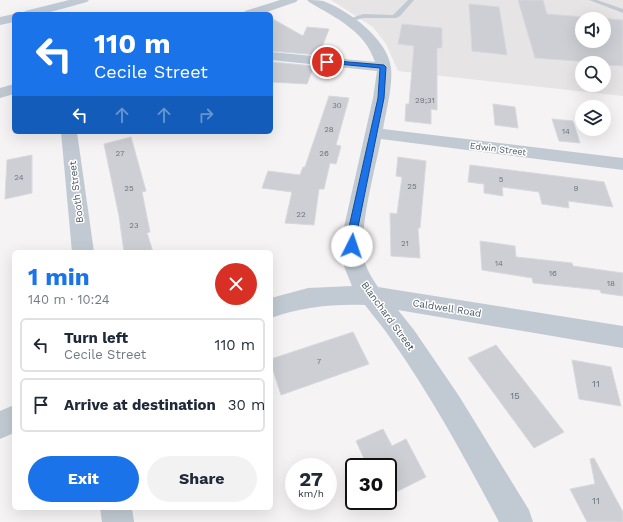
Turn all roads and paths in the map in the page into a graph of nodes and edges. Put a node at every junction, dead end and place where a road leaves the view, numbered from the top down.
1 (83, 0) edge
2 (292, 0) edge
3 (313, 0) edge
4 (411, 0) edge
5 (592, 0) edge
6 (623, 11) edge
7 (37, 12) edge
8 (255, 12) edge
9 (12, 18) edge
10 (349, 20) junction
11 (0, 21) edge
12 (273, 56) edge
13 (384, 67) junction
14 (12, 90) edge
15 (0, 93) edge
16 (69, 134) edge
17 (374, 134) junction
18 (623, 164) edge
19 (83, 250) edge
20 (371, 296) junction
21 (273, 307) edge
22 (623, 337) edge
23 (12, 420) edge
24 (0, 425) edge
25 (116, 510) edge
26 (118, 522) edge
27 (517, 522) edge

1 - 7 street
2 - 8 street
3 - 10 street, Blanchard Street
4 - 10 lane
5 - 6 lane
9 - 11 street
10 - 13 street, Blanchard Street
12 - 13 street
13 - 17 street, Blanchard Street
14 - 15 street
16 - 19 street, Booth Street
17 - 18 street, Edwin Street
17 - 20 street, Blanchard Street
20 - 21 street, Caldwell Road
20 - 22 street, Caldwell Road
20 - 27 street, Blanchard Street
23 - 24 street
25 - 26 street

